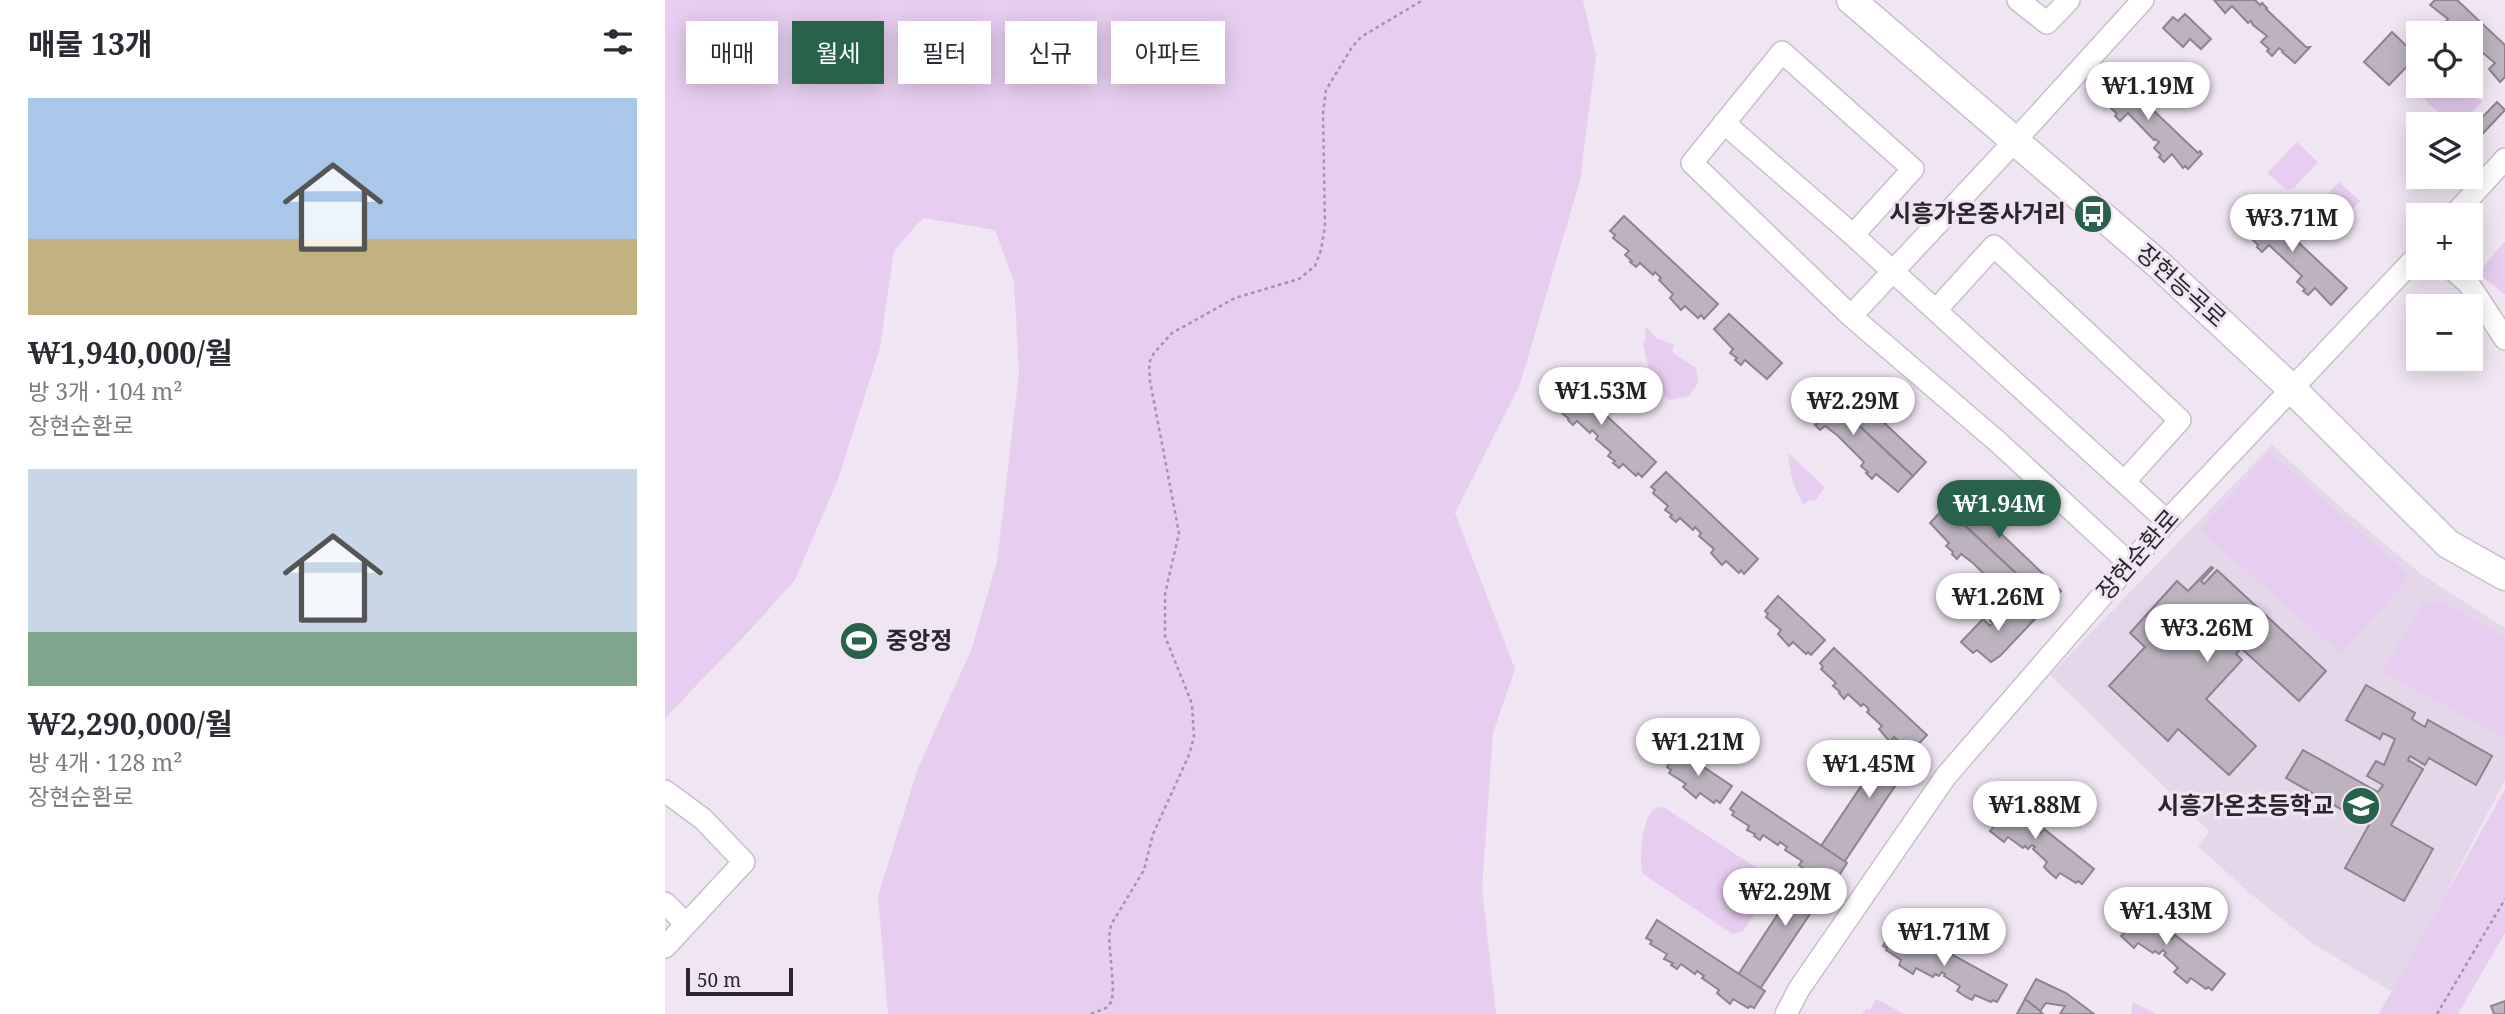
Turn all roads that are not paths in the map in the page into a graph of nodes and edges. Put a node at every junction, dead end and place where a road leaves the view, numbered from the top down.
1 (1851, 0) edge
2 (2018, 0) edge
3 (2069, 0) edge
4 (2143, 0) edge
5 (1724, 123) junction
6 (2014, 142) junction
7 (2505, 159) edge
8 (2465, 203) edge
9 (1853, 235) junction
10 (2406, 268) edge
11 (1891, 271) junction
12 (2465, 280) edge
13 (1936, 310) junction
14 (1851, 316) junction
15 (2505, 339) edge
16 (2292, 389) junction
17 (2125, 481) junction
18 (2167, 521) junction
19 (2130, 564) junction
20 (2503, 571) edge
21 (665, 791) edge
22 (665, 903) edge
23 (686, 925) junction
24 (665, 947) edge
25 (1786, 1014) edge

1 - 6 main road, 장현능곡로
2 - 3 street
4 - 6 street
5 - 9 street
5 - 9 street
5 - 14 street
6 - 11 street
6 - 16 main road, 장현능곡로
7 - 8 street
9 - 11 street
10 - 16 street, 장현순환로
11 - 13 street
11 - 14 street
12 - 15 street
13 - 17 street
13 - 17 street
14 - 19 street
16 - 18 street, 장현순환로
16 - 20 main road, 장현능곡로
17 - 18 street
18 - 19 street, 장현순환로
19 - 25 street, 장현순환로
21 - 23 street
22 - 23 street
23 - 24 street

